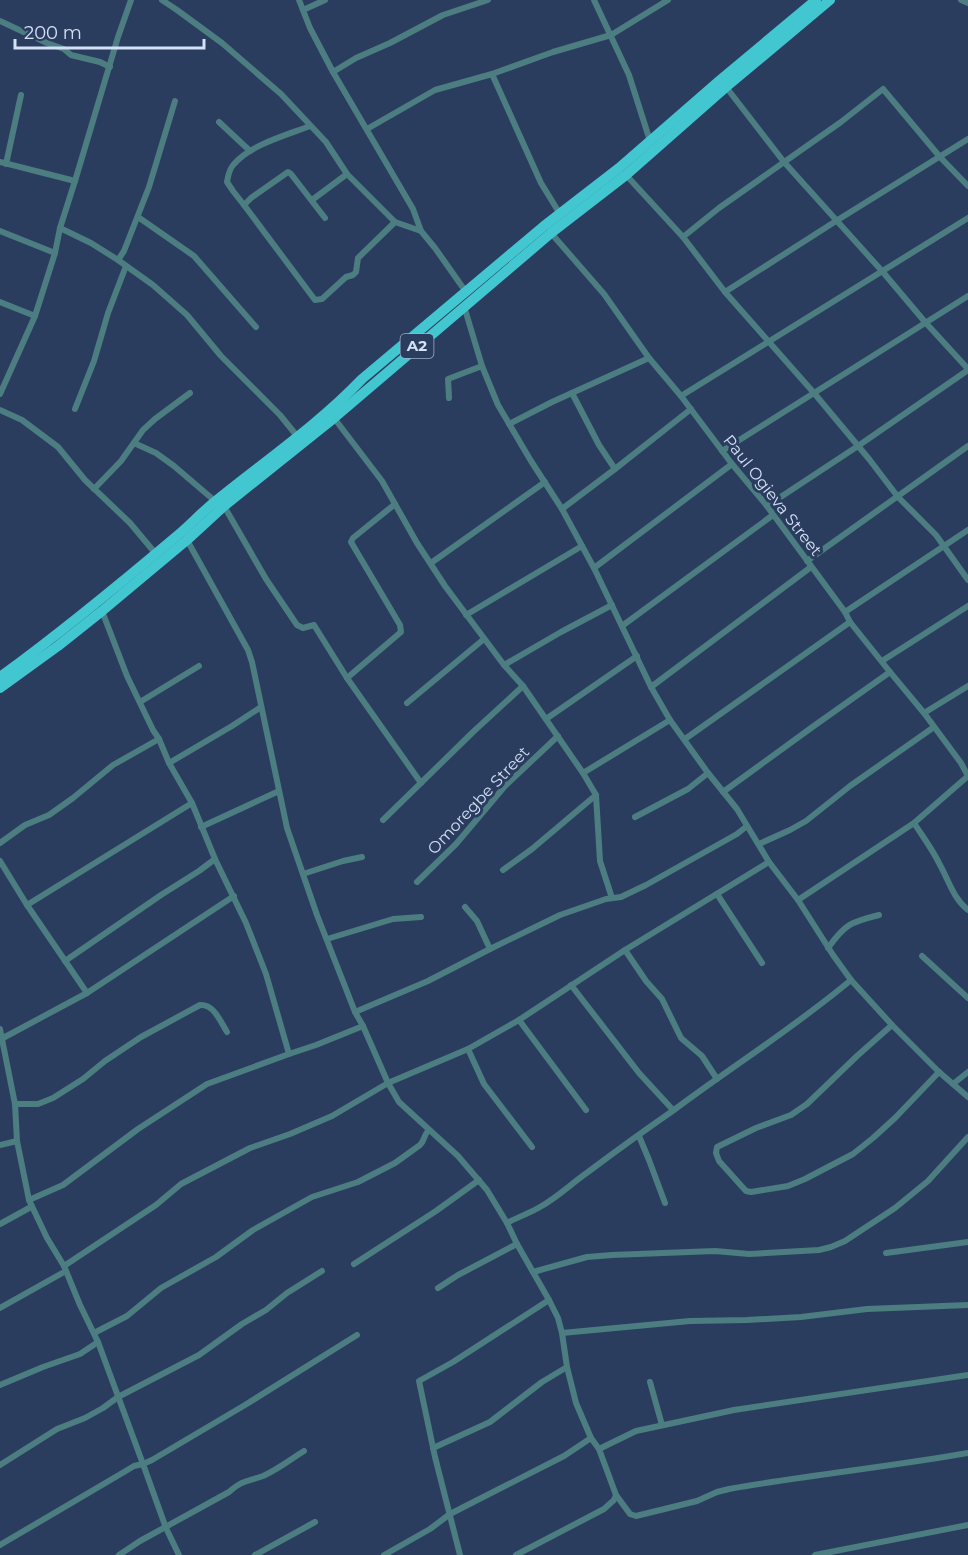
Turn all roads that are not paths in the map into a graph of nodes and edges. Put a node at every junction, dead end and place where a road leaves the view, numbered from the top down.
1 (131, 0) edge
2 (162, 0) edge
3 (299, 0) edge
4 (325, 0) edge
5 (488, 0) edge
6 (594, 0) edge
7 (668, 0) edge
8 (816, 0) edge
9 (830, 0) edge
10 (961, 0) edge
11 (968, 3) edge
12 (303, 10) junction
13 (0, 21) edge
14 (610, 35) junction
15 (110, 66) junction
16 (333, 72) junction
17 (492, 74) junction
18 (726, 87) junction
19 (21, 95) dead end
20 (175, 101) dead end
21 (219, 122) dead end
22 (310, 126) junction
23 (367, 129) junction
24 (968, 140) edge
25 (651, 141) junction
26 (250, 151) junction
27 (940, 157) junction
28 (784, 162) junction
29 (3, 164) edge
30 (347, 174) junction
31 (626, 175) junction
32 (75, 181) junction
33 (968, 186) edge
34 (312, 200) junction
35 (244, 205) junction
36 (560, 214) junction
37 (138, 217) junction
38 (325, 218) dead end
39 (968, 219) edge
40 (836, 221) junction
41 (395, 222) junction
42 (60, 228) junction
43 (0, 231) edge
44 (421, 231) junction
45 (551, 233) junction
46 (683, 237) junction
47 (55, 253) junction
48 (118, 260) junction
49 (126, 266) junction
50 (882, 271) junction
51 (725, 291) junction
52 (466, 292) junction
53 (968, 296) edge
54 (0, 302) edge
55 (464, 306) junction
56 (35, 316) junction
57 (925, 322) junction
58 (256, 327) dead end
59 (768, 342) junction
60 (649, 358) junction
61 (482, 366) junction
62 (968, 369) edge
63 (190, 393) dead end
64 (572, 393) junction
65 (814, 393) junction
66 (0, 394) edge
67 (681, 396) junction
68 (449, 398) dead end
69 (75, 409) dead end
70 (691, 409) junction
71 (0, 410) edge
72 (334, 418) junction
73 (509, 424) junction
74 (297, 436) junction
75 (134, 442) junction
76 (858, 446) junction
77 (968, 446) edge
78 (722, 451) junction
79 (732, 464) junction
80 (615, 469) junction
81 (545, 482) junction
82 (94, 489) junction
83 (898, 497) junction
84 (220, 504) junction
85 (395, 504) junction
86 (766, 506) junction
87 (562, 509) junction
88 (773, 515) junction
89 (968, 530) edge
90 (187, 540) junction
91 (582, 546) junction
92 (943, 546) junction
93 (156, 554) junction
94 (431, 563) junction
95 (809, 564) junction
96 (594, 568) junction
97 (968, 580) edge
98 (612, 605) junction
99 (968, 606) edge
100 (102, 611) junction
101 (845, 612) junction
102 (466, 615) junction
103 (850, 622) junction
104 (622, 626) junction
105 (484, 639) junction
106 (637, 656) junction
107 (882, 661) junction
108 (199, 666) dead end
109 (504, 666) junction
110 (890, 672) junction
111 (0, 677) edge
112 (347, 678) junction
113 (523, 686) junction
114 (968, 686) edge
115 (651, 687) junction
116 (0, 688) edge
117 (140, 702) junction
118 (407, 703) dead end
119 (261, 706) junction
120 (924, 713) junction
121 (546, 719) junction
122 (670, 720) junction
123 (934, 727) junction
124 (558, 736) junction
125 (159, 739) junction
126 (685, 740) junction
127 (968, 759) edge
128 (169, 763) junction
129 (961, 763) junction
130 (583, 773) junction
131 (708, 773) junction
132 (968, 776) edge
133 (421, 783) junction
134 (279, 791) junction
135 (723, 792) junction
136 (596, 795) junction
137 (192, 803) junction
138 (635, 816) dead end
139 (383, 820) dead end
140 (914, 823) junction
141 (747, 826) junction
142 (201, 827) junction
143 (0, 843) edge
144 (759, 844) junction
145 (362, 857) dead end
146 (215, 859) junction
147 (0, 861) edge
148 (769, 862) junction
149 (503, 870) dead end
150 (303, 874) junction
151 (417, 882) dead end
152 (717, 894) junction
153 (234, 896) junction
154 (612, 898) junction
155 (798, 900) junction
156 (27, 905) junction
157 (465, 907) dead end
158 (968, 910) edge
159 (879, 915) dead end
160 (421, 917) dead end
161 (327, 939) junction
162 (828, 948) junction
163 (490, 950) junction
164 (626, 950) junction
165 (922, 956) dead end
166 (65, 961) junction
167 (762, 963) dead end
168 (851, 980) junction
169 (571, 986) junction
170 (87, 993) junction
171 (968, 998) edge
172 (355, 1012) junction
173 (519, 1020) junction
174 (363, 1026) junction
175 (892, 1026) junction
176 (0, 1029) edge
177 (227, 1032) dead end
178 (3, 1038) junction
179 (468, 1049) junction
180 (289, 1054) junction
181 (3, 1063) edge
182 (939, 1071) junction
183 (968, 1072) edge
184 (717, 1079) junction
185 (388, 1083) junction
186 (953, 1084) junction
187 (968, 1097) edge
188 (15, 1104) junction
189 (586, 1110) dead end
190 (673, 1110) junction
191 (429, 1130) junction
192 (639, 1136) junction
193 (968, 1137) edge
194 (17, 1141) junction
195 (0, 1145) edge
196 (532, 1147) dead end
197 (479, 1180) junction
198 (30, 1203) junction
199 (665, 1203) dead end
200 (507, 1223) junction
201 (0, 1224) edge
202 (968, 1242) edge
203 (517, 1244) junction
204 (886, 1253) dead end
205 (354, 1264) dead end
206 (65, 1268) junction
207 (322, 1271) dead end
208 (533, 1272) junction
209 (438, 1288) dead end
210 (549, 1300) junction
211 (968, 1305) edge
212 (0, 1308) edge
213 (94, 1333) junction
214 (562, 1334) junction
215 (357, 1335) dead end
216 (98, 1342) junction
217 (567, 1367) junction
218 (968, 1375) edge
219 (650, 1382) dead end
220 (0, 1385) edge
221 (118, 1397) junction
222 (662, 1425) junction
223 (591, 1438) junction
224 (433, 1448) junction
225 (599, 1449) junction
226 (304, 1451) dead end
227 (968, 1452) edge
228 (143, 1464) junction
229 (0, 1465) edge
230 (616, 1495) junction
231 (450, 1514) junction
232 (315, 1522) dead end
233 (968, 1525) edge
234 (166, 1528) junction
235 (0, 1545) edge
236 (119, 1555) edge
237 (178, 1555) edge
238 (255, 1555) edge
239 (384, 1555) edge
240 (460, 1555) edge
241 (516, 1555) edge
242 (816, 1555) edge

1 - 15 street
2 - 22 street
3 - 12 street
4 - 12 street
5 - 16 street
6 - 14 street
7 - 14 street
8 - 25 highway, A2
9 - 18 highway, A2
10 - 11 street
12 - 16 street
13 - 15 street
14 - 17 street
14 - 25 street
15 - 32 street
16 - 23 street
17 - 23 street
17 - 36 street
18 - 28 street
18 - 31 highway, A2
19 - 29 street
20 - 37 street
21 - 26 street
22 - 26 street
22 - 30 street
23 - 44 street
24 - 27 street
25 - 36 highway, A2
26 - 35 street
27 - 28 street
27 - 33 street
27 - 40 street
28 - 40 street
28 - 46 street
29 - 32 street
30 - 34 street
30 - 41 street
31 - 45 highway, A2
31 - 46 street
32 - 42 street
34 - 35 street
34 - 38 street
35 - 41 street
36 - 52 highway, A2
37 - 48 street
37 - 58 street
39 - 50 street
40 - 50 street
40 - 51 street
41 - 44 street
42 - 47 street
42 - 48 street
43 - 47 street
44 - 52 street
45 - 55 highway, A2
45 - 60 street, Paul Ogieva Street
46 - 51 street
47 - 56 street
48 - 49 street
49 - 69 street
49 - 74 street
50 - 57 street
50 - 59 street
51 - 59 street
52 - 74 highway, A2
53 - 57 street
54 - 56 street
55 - 61 street
55 - 72 highway, A2
56 - 66 street
57 - 62 street
57 - 65 street
59 - 65 street
59 - 67 street
60 - 64 street
60 - 67 street, Paul Ogieva Street
61 - 68 street
61 - 73 street
62 - 76 street
63 - 75 street
64 - 73 street
64 - 80 street
65 - 76 street
65 - 78 street
67 - 70 street, Paul Ogieva Street
70 - 78 street, Paul Ogieva Street
70 - 80 street
71 - 82 street
72 - 84 highway, A2
72 - 85 street
73 - 81 street
74 - 84 highway, A2
75 - 82 street
75 - 84 street
76 - 83 street
76 - 86 street
77 - 83 street
78 - 79 street, Paul Ogieva Street
79 - 86 street, Paul Ogieva Street
79 - 96 street
80 - 87 street
81 - 87 street
81 - 94 street
82 - 93 street
83 - 92 street
83 - 95 street
84 - 90 highway, A2
84 - 93 highway, A2
84 - 112 street
85 - 94 street
85 - 112 street
86 - 88 street, Paul Ogieva Street
87 - 91 street
88 - 95 street, Paul Ogieva Street
88 - 104 street
89 - 92 street
90 - 100 highway, A2
90 - 119 street
91 - 96 street
91 - 102 street
92 - 97 street
92 - 101 street
93 - 111 highway, A2
94 - 102 street
95 - 101 street, Paul Ogieva Street
95 - 115 street
96 - 98 street
98 - 104 street
98 - 109 street
99 - 107 street
100 - 116 highway, A2
100 - 117 street
101 - 103 street, Paul Ogieva Street
102 - 105 street
103 - 107 street, Paul Ogieva Street
103 - 126 street
104 - 106 street
105 - 109 street
105 - 118 street
106 - 115 street
106 - 121 street
107 - 110 street, Paul Ogieva Street
108 - 117 street
109 - 113 street
110 - 120 street, Paul Ogieva Street
110 - 135 street
112 - 133 street
113 - 121 street
113 - 133 street
114 - 120 street
115 - 122 street
117 - 125 street
119 - 128 street
119 - 134 street
120 - 123 street, Paul Ogieva Street
121 - 124 street
122 - 126 street
122 - 130 street
123 - 129 street, Paul Ogieva Street
123 - 144 street
124 - 130 street
124 - 151 street, Omoregbe Street
125 - 128 street
125 - 143 street
126 - 131 street
127 - 129 street
128 - 137 street
129 - 132 street, Paul Ogieva Street
130 - 136 street
131 - 135 street
131 - 138 street
132 - 140 street
133 - 139 street
134 - 142 street
134 - 150 street
135 - 141 street
136 - 149 street
136 - 154 street
137 - 142 street
137 - 156 street
140 - 155 street
140 - 158 street
141 - 144 street
141 - 154 street
142 - 146 street
144 - 148 street
145 - 150 street
146 - 153 street
146 - 166 street
147 - 156 street
148 - 152 street
148 - 155 street
150 - 161 street
152 - 164 street
152 - 167 street
153 - 170 street
153 - 180 street
154 - 163 street
155 - 162 street
156 - 166 street
157 - 163 street
159 - 162 street
160 - 161 street
161 - 172 street
162 - 168 street
163 - 172 street
164 - 169 street
164 - 184 street
165 - 171 street
166 - 170 street
168 - 175 street
168 - 184 street
169 - 173 street
169 - 190 street
170 - 178 street
172 - 174 street
173 - 179 street
173 - 189 street
174 - 180 street
174 - 185 street
175 - 182 street
175 - 182 street
176 - 178 street
177 - 188 street
178 - 181 street
179 - 185 street
179 - 196 street
180 - 198 street
181 - 188 street
182 - 186 street
183 - 186 street
184 - 190 street
185 - 191 street
185 - 206 street
186 - 187 street
188 - 194 street
190 - 192 street
191 - 197 street
191 - 213 street
192 - 199 street
192 - 200 street
193 - 208 street
194 - 195 street
194 - 198 street
197 - 200 street
197 - 205 street
198 - 201 street
198 - 206 street
200 - 203 street
202 - 204 street
203 - 208 street
203 - 209 street
206 - 212 street
206 - 213 street
207 - 221 street
208 - 210 street
210 - 214 street
210 - 224 street
211 - 214 street
213 - 216 street
214 - 217 street
215 - 228 street
216 - 220 street
216 - 221 street
217 - 223 street
217 - 224 street
218 - 222 street
219 - 222 street
221 - 228 street
221 - 229 street
222 - 225 street
223 - 225 street
223 - 231 street
224 - 231 street
225 - 230 street
226 - 234 street
227 - 230 street
228 - 234 street
228 - 235 street
230 - 241 street
231 - 239 street
231 - 240 street
232 - 238 street
233 - 242 street
234 - 236 street
234 - 237 street

